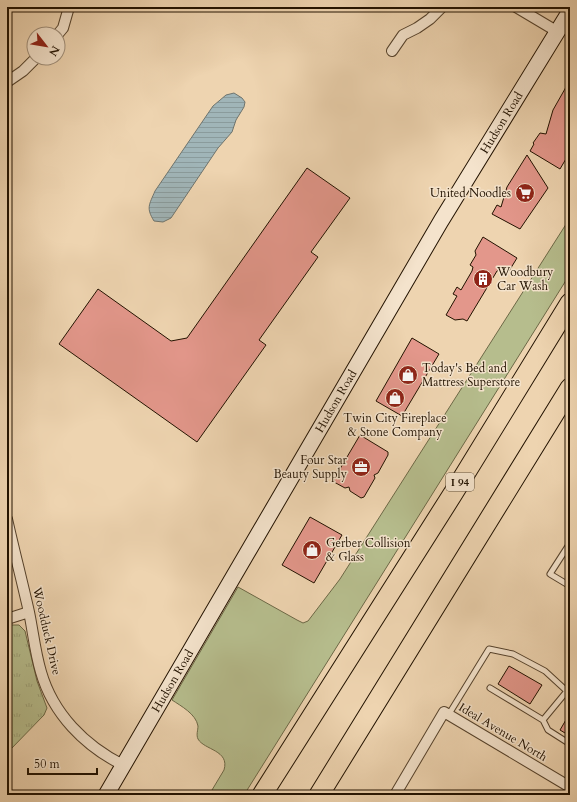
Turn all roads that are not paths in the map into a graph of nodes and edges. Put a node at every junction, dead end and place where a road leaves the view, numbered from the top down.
1 (68, 7) edge
2 (442, 7) edge
3 (516, 7) edge
4 (570, 11) edge
5 (63, 26) edge
6 (558, 32) junction
7 (392, 51) dead end
8 (27, 66) edge
9 (7, 82) edge
10 (570, 303) edge
11 (570, 388) edge
12 (570, 407) edge
13 (522, 465) junction
14 (7, 519) edge
15 (570, 543) edge
16 (570, 586) edge
17 (29, 612) junction
18 (7, 619) edge
19 (490, 688) dead end
20 (568, 692) edge
21 (446, 713) junction
22 (543, 720) junction
23 (570, 744) edge
24 (123, 765) junction
25 (570, 787) edge
26 (106, 795) edge
27 (262, 795) edge
28 (319, 795) edge
29 (395, 795) edge

1 - 5 street
2 - 7 street
3 - 6 street
4 - 6 street, Hudson Road
6 - 24 street, Hudson Road
8 - 9 street
10 - 27 highway, I 94
11 - 13 highway
12 - 13 highway
13 - 28 highway
14 - 17 street, Woodduck Drive
15 - 16 lane
17 - 18 street
17 - 24 street, Woodduck Drive
19 - 22 lane
20 - 21 lane
20 - 22 lane
21 - 25 street, Ideal Avenue North
21 - 29 street
22 - 23 lane
24 - 26 street, Hudson Road

